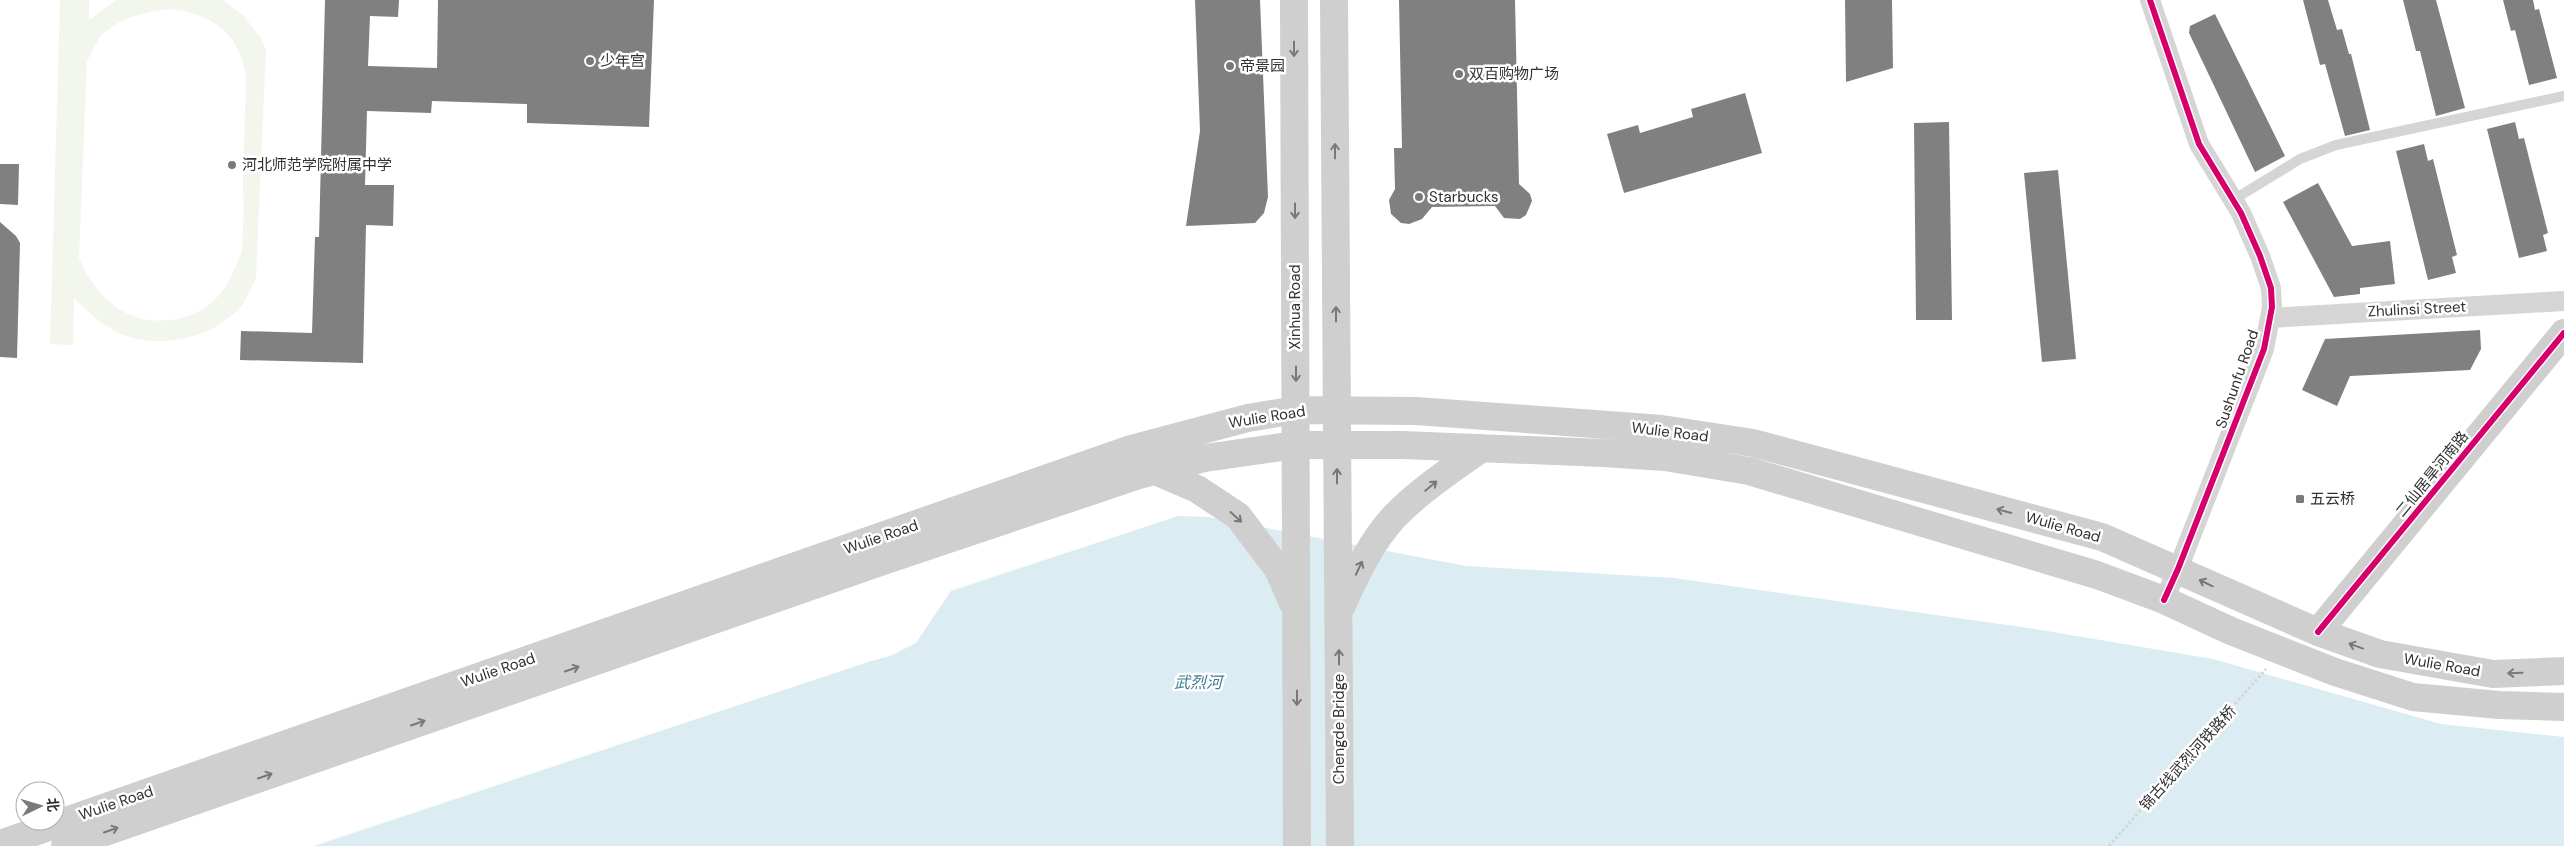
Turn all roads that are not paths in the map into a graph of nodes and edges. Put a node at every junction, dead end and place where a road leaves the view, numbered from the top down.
1 (1294, 0) edge
2 (1334, 0) edge
3 (2150, 0) edge
4 (2564, 96) edge
5 (2233, 200) junction
6 (2564, 301) edge
7 (2270, 318) junction
8 (2564, 333) edge
9 (1296, 410) junction
10 (1337, 410) junction
11 (1296, 445) junction
12 (1337, 445) junction
13 (1482, 448) junction
14 (1155, 471) junction
15 (2178, 569) junction
16 (2164, 600) junction
17 (1338, 613) junction
18 (1297, 614) junction
19 (2318, 632) junction
20 (2564, 671) edge
21 (2564, 707) edge
22 (0, 844) edge
23 (65, 846) edge
24 (1297, 846) edge
25 (1340, 846) edge

1 -> 9 main road, Xinhua Road
10 -> 2 main road
3 - 5 street, Sushunfu Road
4 - 5 lane
5 - 7 street, Sushunfu Road
6 - 7 street, Zhulinsi Street
7 - 15 street, Sushunfu Road
8 - 19 main road, 二仙居旱河南路
9 - 10 main road, Wulie Road
9 - 11 main road, Xinhua Road
9 - 22 main road, Wulie Road
10 - 12 main road
15 -> 10 main road, Wulie Road
11 - 12 main road, Wulie Road
11 - 14 main road, Wulie Road
11 - 18 main road, Xinhua Road
12 - 13 main road, Wulie Road
17 -> 12 main road
13 - 16 main road, Wulie Road
17 -> 13 main road
14 -> 18 main road
23 -> 14 main road, Wulie Road
15 - 16 street, Sushunfu Road
19 -> 15 main road, Wulie Road
16 - 21 main road, Wulie Road
25 -> 17 main road, Chengde Bridge
18 -> 24 main road
20 -> 19 main road, Wulie Road

